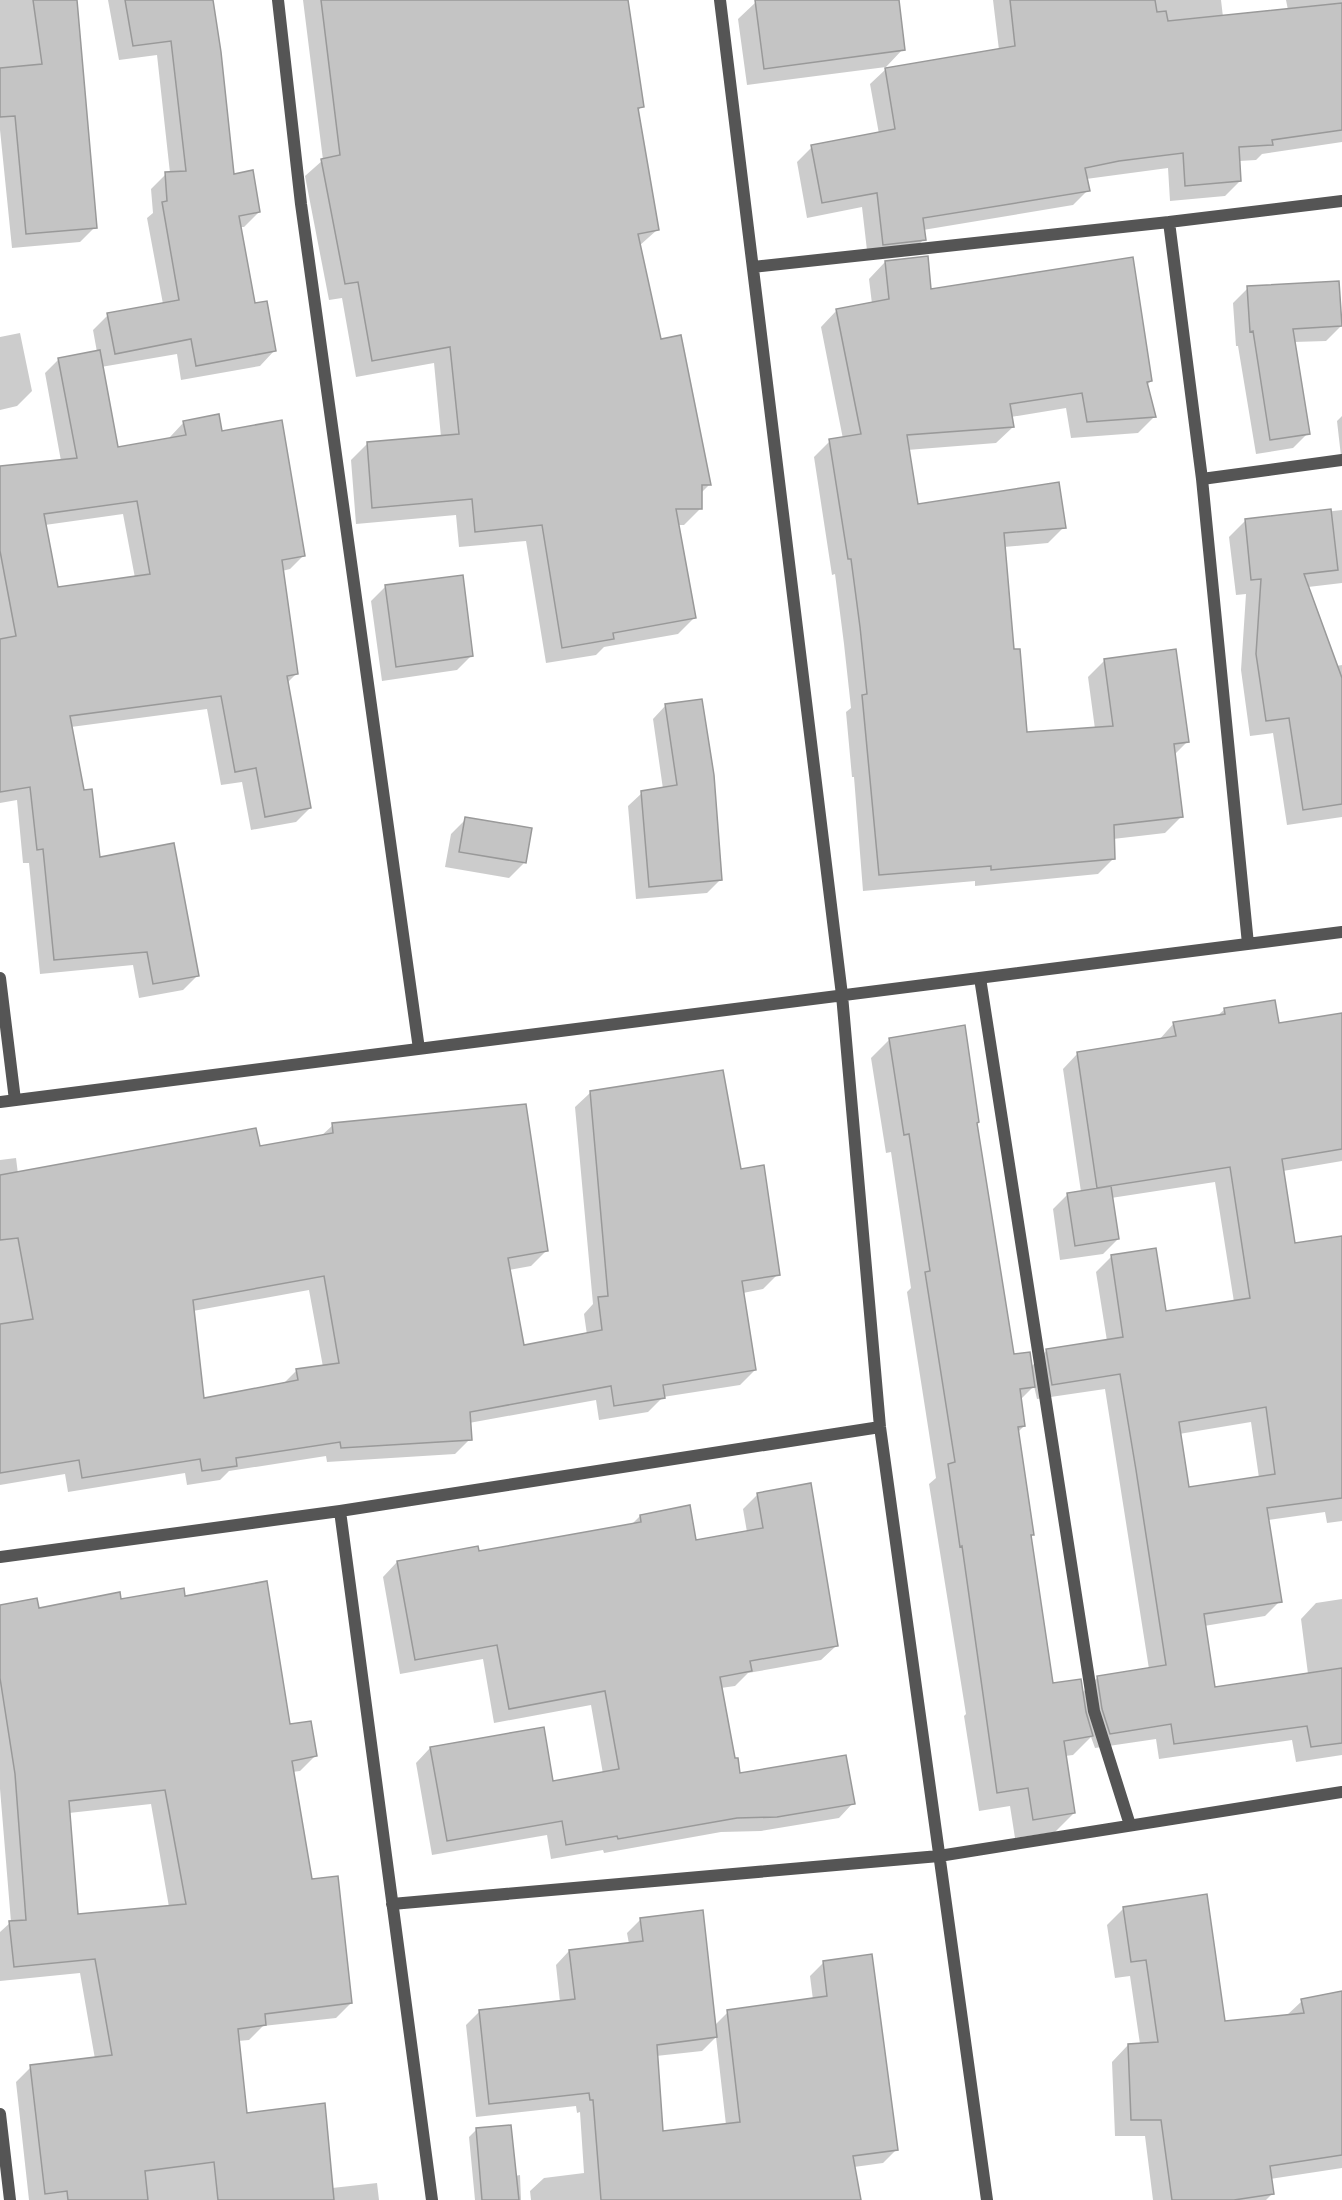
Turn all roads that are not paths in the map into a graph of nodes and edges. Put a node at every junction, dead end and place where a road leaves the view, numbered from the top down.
1 (278, 0) edge
2 (720, 0) edge
3 (1342, 201) edge
4 (1169, 222) junction
5 (753, 267) junction
6 (1342, 460) edge
7 (1202, 479) junction
8 (1342, 932) edge
9 (1248, 944) junction
10 (0, 978) edge
11 (980, 978) junction
12 (842, 995) junction
13 (419, 1049) junction
14 (15, 1100) junction
15 (0, 1102) edge
16 (880, 1427) junction
17 (340, 1511) junction
18 (0, 1557) edge
19 (1342, 1792) edge
20 (1130, 1826) junction
21 (939, 1856) junction
22 (392, 1904) junction
23 (0, 2114) edge
24 (10, 2200) edge
25 (432, 2200) edge
26 (987, 2200) edge

1 - 13 street
2 - 5 street
3 - 4 street
4 - 5 street
4 - 7 street
5 - 12 street
6 - 7 street
7 - 9 street
8 - 9 street
9 - 11 street
10 - 14 street
11 - 12 street
11 - 20 street
12 - 13 street
12 - 16 street
13 - 14 street
14 - 15 street
16 - 17 street
16 - 21 street
17 - 18 street
17 - 22 street
19 - 20 street
20 - 21 street
21 - 22 street
21 - 26 street
22 - 25 street
23 - 24 street

